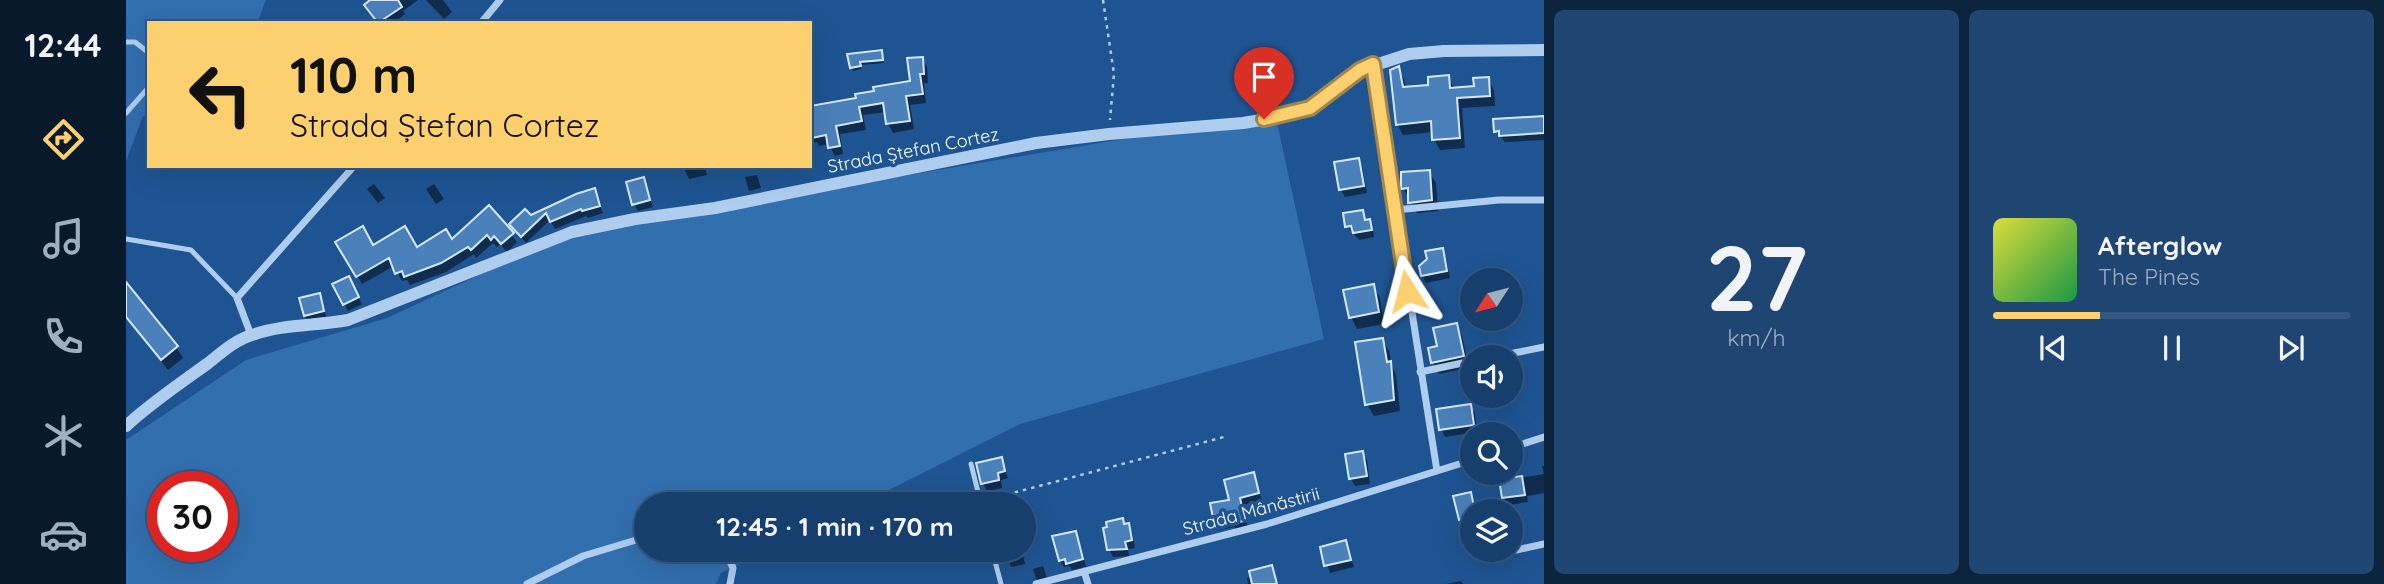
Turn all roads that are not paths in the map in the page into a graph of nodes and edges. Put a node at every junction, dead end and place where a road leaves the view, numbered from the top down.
1 (499, 0) edge
2 (483, 21) edge
3 (126, 42) edge
4 (1544, 50) edge
5 (147, 51) edge
6 (1373, 64) junction
7 (147, 89) edge
8 (126, 113) edge
9 (352, 168) edge
10 (1544, 200) edge
11 (1395, 210) junction
12 (126, 239) edge
13 (237, 298) junction
14 (251, 335) junction
15 (1544, 347) edge
16 (1523, 351) edge
17 (1460, 364) edge
18 (1420, 372) junction
19 (126, 426) edge
20 (1544, 437) edge
21 (1523, 444) edge
22 (971, 464) dead end
23 (1460, 464) edge
24 (1437, 471) junction
25 (978, 492) edge
26 (634, 541) edge
27 (1544, 544) edge
28 (1523, 549) edge
29 (730, 562) edge
30 (995, 562) edge
31 (1084, 571) junction
32 (527, 584) edge
33 (730, 584) edge
34 (1001, 584) edge
35 (1036, 584) edge
36 (1088, 584) edge

1 - 2 street
3 - 5 lane
4 - 6 street, Strada Ștefan Cortez
6 - 11 street
6 - 14 street, Strada Ștefan Cortez
7 - 8 lane
9 - 13 street
10 - 11 street
11 - 18 street
12 - 13 lane
13 - 14 street
14 - 19 street, Strada Ștefan Cortez
15 - 16 street
17 - 18 street
18 - 24 street
20 - 21 street
22 - 25 lane
23 - 24 street, Strada Mânăstirii
24 - 31 street, Strada Mânăstirii
26 - 32 street
27 - 28 street
29 - 33 street
30 - 34 lane
31 - 35 street, Strada Mânăstirii
31 - 36 street

